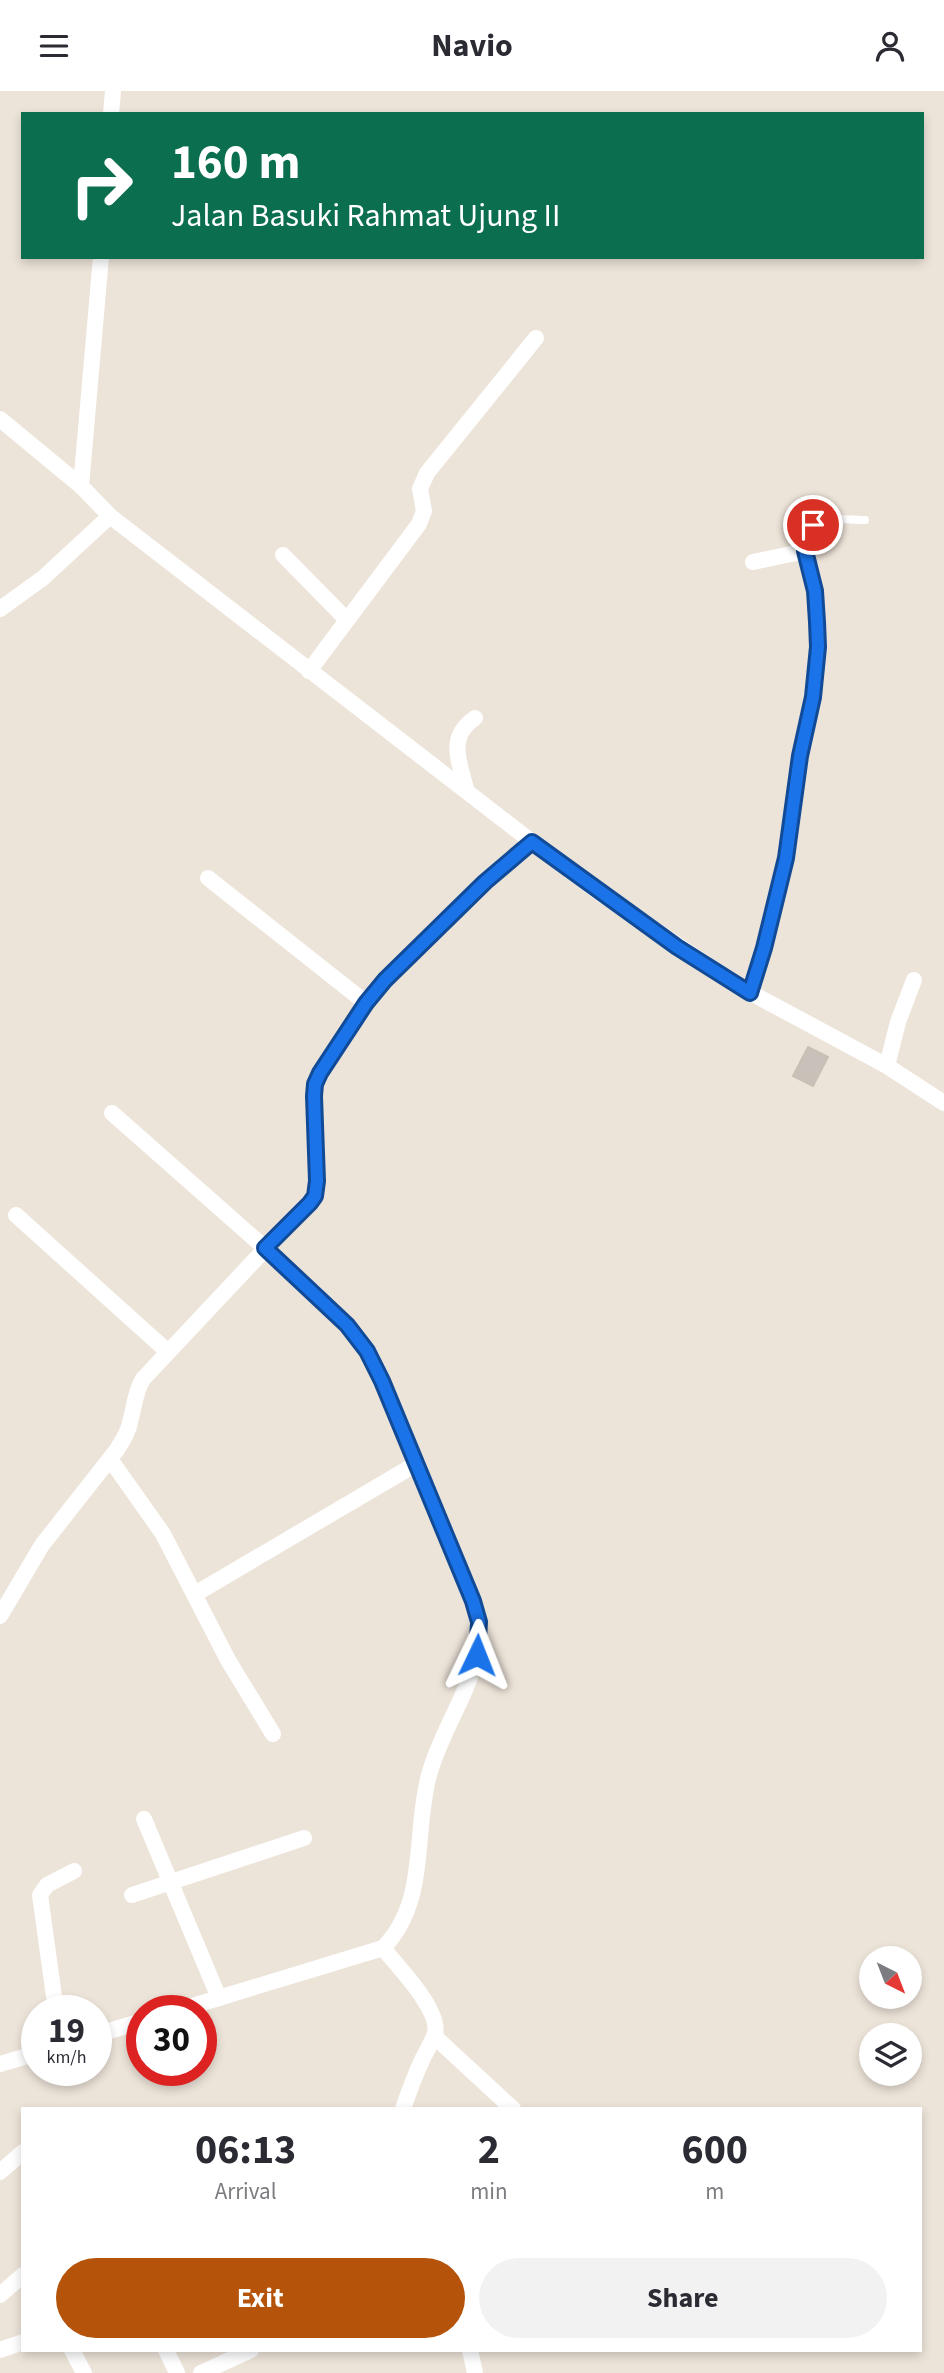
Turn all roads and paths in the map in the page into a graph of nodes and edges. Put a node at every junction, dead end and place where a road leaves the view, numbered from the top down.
1 (113, 91) edge
2 (111, 112) edge
3 (101, 259) edge
4 (536, 338) dead end
5 (0, 419) edge
6 (81, 486) junction
7 (110, 516) junction
8 (865, 520) dead end
9 (805, 551) junction
10 (283, 555) dead end
11 (753, 562) dead end
12 (0, 608) edge
13 (347, 620) junction
14 (309, 671) junction
15 (475, 717) dead end
16 (466, 789) junction
17 (532, 842) junction
18 (208, 878) dead end
19 (914, 980) dead end
20 (750, 993) junction
21 (366, 1003) junction
22 (887, 1066) junction
23 (944, 1103) edge
24 (112, 1113) dead end
25 (16, 1215) dead end
26 (265, 1248) junction
27 (168, 1352) junction
28 (110, 1459) junction
29 (416, 1464) junction
30 (195, 1594) junction
31 (0, 1616) edge
32 (273, 1734) dead end
33 (144, 1819) dead end
34 (304, 1838) dead end
35 (74, 1871) dead end
36 (171, 1883) junction
37 (132, 1895) dead end
38 (383, 1948) junction
39 (54, 1995) edge
40 (219, 1998) joint
41 (434, 2036) junction
42 (21, 2058) edge
43 (0, 2064) edge
44 (405, 2107) edge
45 (511, 2107) edge
46 (21, 2154) edge
47 (0, 2172) edge
48 (21, 2277) edge
49 (0, 2295) edge
50 (21, 2343) edge
51 (0, 2350) edge
52 (73, 2352) edge
53 (167, 2352) edge
54 (247, 2352) edge
55 (470, 2352) edge
56 (84, 2373) edge
57 (177, 2373) edge
58 (201, 2373) edge
59 (475, 2373) edge

1 - 2 street
3 - 6 street
4 - 13 street
5 - 6 street
6 - 7 street
7 - 12 street
7 - 14 street
8 - 9 lane
9 - 11 street
9 - 20 street
10 - 13 street
13 - 14 street
14 - 16 street
15 - 16 street
16 - 17 street
17 - 20 street
17 - 21 street
18 - 21 street
19 - 22 street
20 - 22 street
21 - 26 street
22 - 23 street
24 - 26 street
25 - 27 street
26 - 27 street
26 - 29 street
27 - 28 street
28 - 30 street
28 - 31 street
29 - 30 street
29 - 38 street
30 - 32 street
33 - 36 street
34 - 36 street
35 - 39 street
36 - 37 street
36 - 40 street
38 - 40 street
38 - 41 street
41 - 44 street
41 - 45 street
42 - 43 street
46 - 47 street
48 - 49 street
50 - 51 street
52 - 56 street
53 - 57 street
54 - 58 street
55 - 59 street

